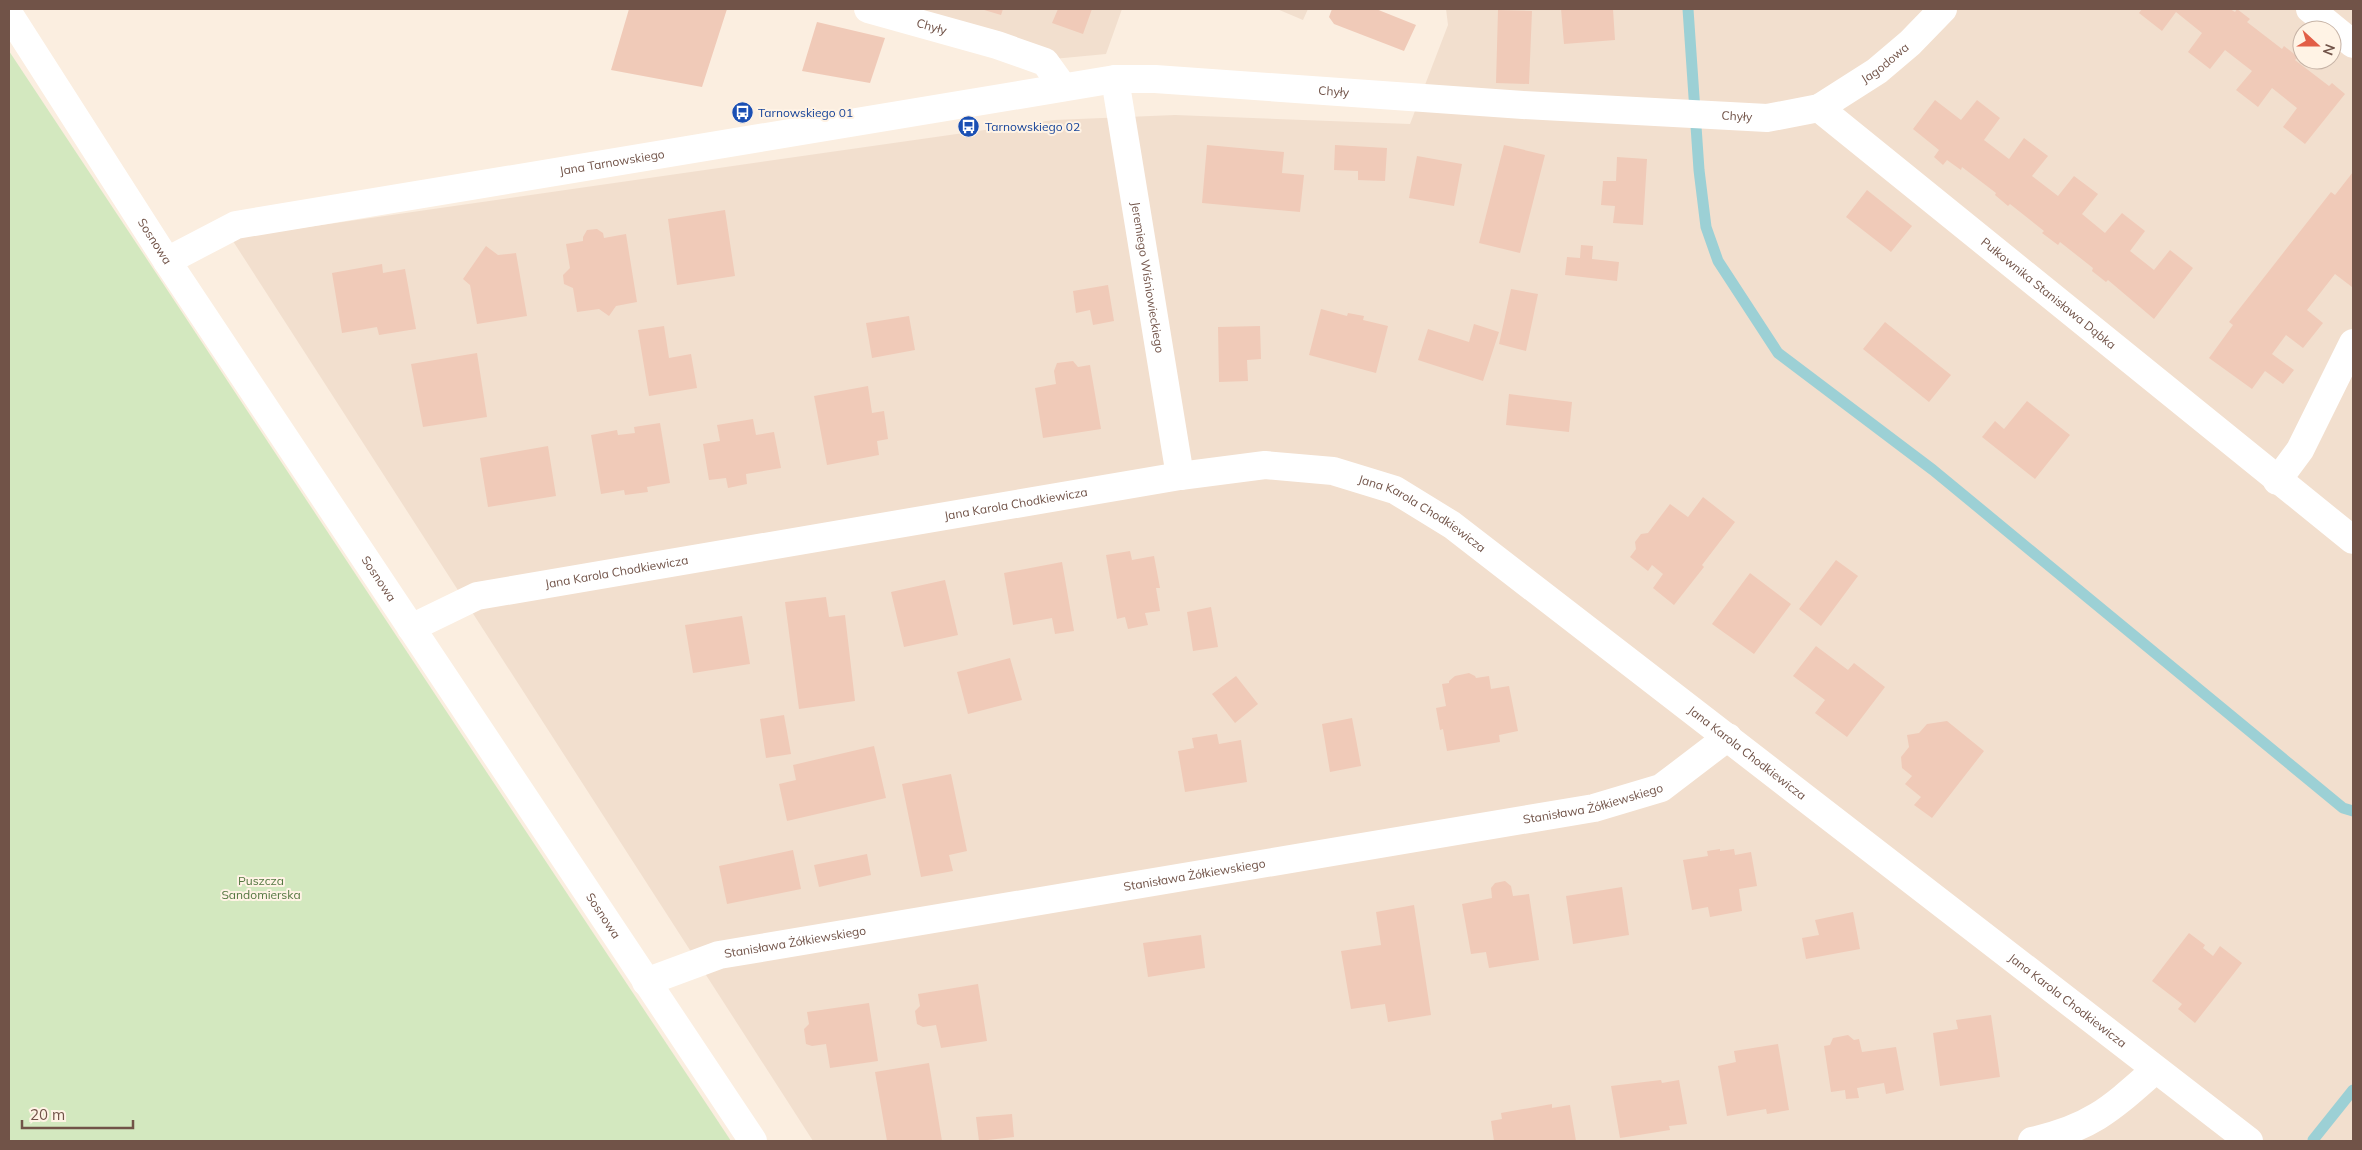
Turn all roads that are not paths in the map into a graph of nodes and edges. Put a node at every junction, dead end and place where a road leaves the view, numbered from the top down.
1 (868, 9) edge
2 (1943, 9) edge
3 (2310, 9) edge
4 (9, 14) edge
5 (2353, 44) edge
6 (1114, 79) junction
7 (1063, 87) junction
8 (1819, 108) junction
9 (167, 261) junction
10 (2353, 343) edge
11 (1180, 476) junction
12 (2278, 481) junction
13 (2353, 540) edge
14 (411, 628) junction
15 (1728, 737) junction
16 (646, 982) junction
17 (2155, 1070) junction
18 (753, 1141) edge
19 (2032, 1141) edge
20 (2249, 1141) edge

1 - 7 street, Chyły
2 - 8 street, Jagodowa
3 - 5 street
4 - 9 street, Sosnowa
6 - 7 street, Chyły
6 - 8 street, Chyły
6 - 11 street, Jeremiego Wiśniowieckiego
7 - 9 street, Jana Tarnowskiego
8 - 12 street, Pułkownika Stanisława Dąbka
9 - 14 street, Sosnowa
10 - 12 street
11 - 14 street, Jana Karola Chodkiewicza
11 - 15 street, Jana Karola Chodkiewicza
12 - 13 street, Pułkownika Stanisława Dąbka
14 - 16 street, Sosnowa
15 - 16 street, Stanisława Żółkiewskiego
15 - 17 street, Jana Karola Chodkiewicza
16 - 18 street, Sosnowa
17 - 19 street
17 - 20 street, Jana Karola Chodkiewicza

